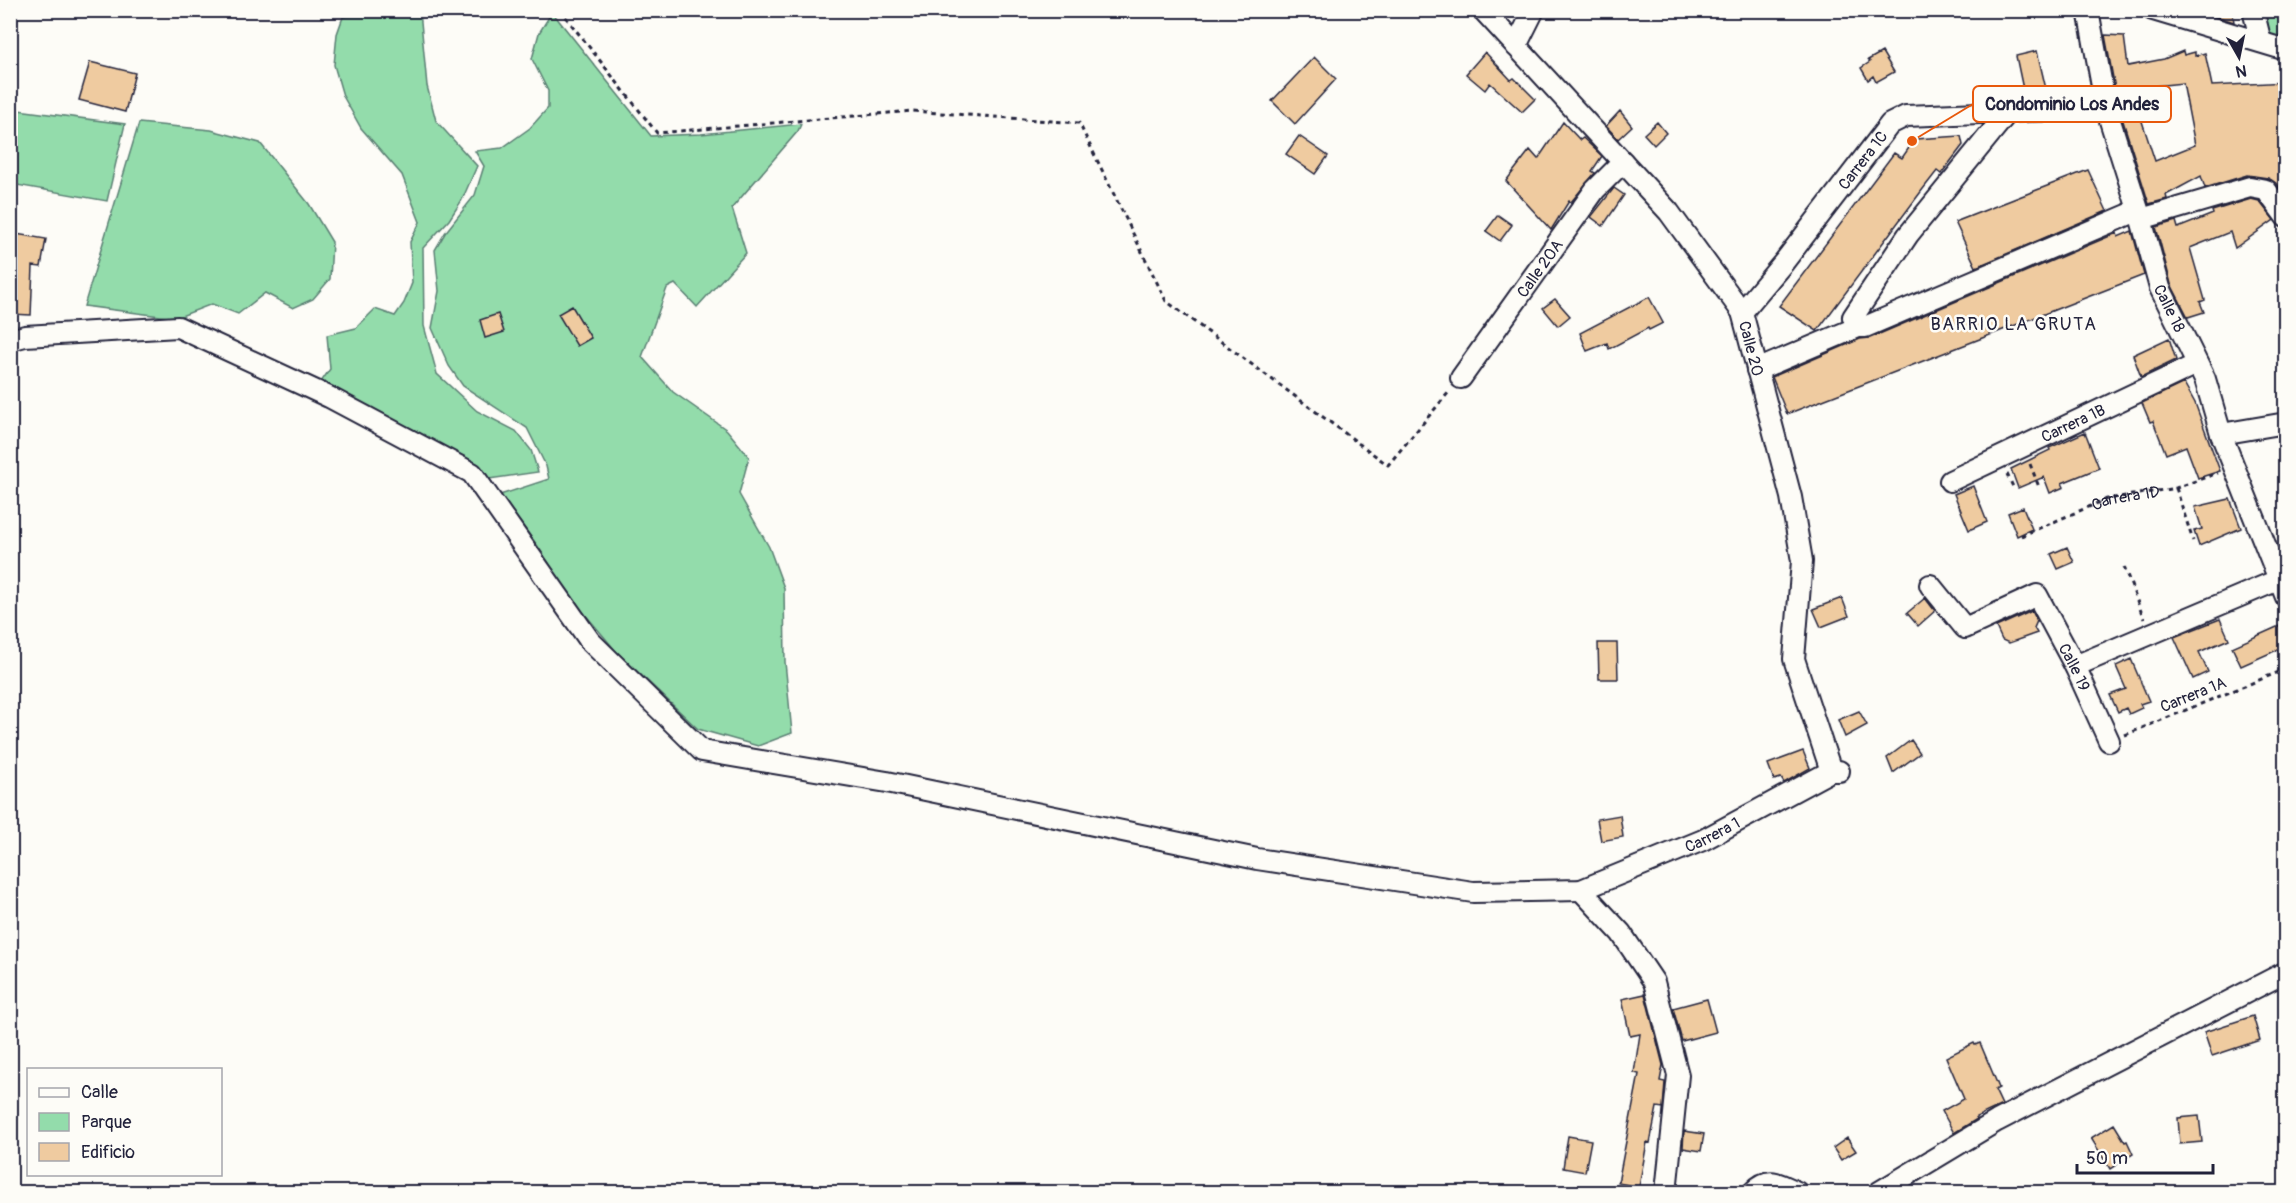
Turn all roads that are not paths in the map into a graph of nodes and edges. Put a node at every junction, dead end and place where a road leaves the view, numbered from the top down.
1 (1483, 10) edge
2 (1534, 10) edge
3 (2088, 10) edge
4 (2153, 10) edge
5 (2253, 10) edge
6 (2262, 42) junction
7 (1516, 46) junction
8 (2286, 50) edge
9 (2106, 108) junction
10 (2008, 112) junction
11 (1623, 162) junction
12 (2139, 215) junction
13 (2286, 217) edge
14 (1742, 312) junction
15 (1858, 327) junction
16 (10, 340) edge
17 (2197, 364) junction
18 (1757, 370) junction
19 (1461, 378) road end
20 (2286, 423) edge
21 (2221, 434) junction
22 (1950, 481) dead end
23 (1930, 585) dead end
24 (2282, 588) edge
25 (2075, 666) junction
26 (2109, 741) road end
27 (1835, 771) joint
28 (1581, 890) junction
29 (2286, 972) edge
30 (1666, 1192) edge
31 (1753, 1192) edge
32 (1797, 1192) edge
33 (1879, 1192) edge

1 - 7 street, Calle 20
2 - 7 street
3 - 9 street, Calle 18
4 - 6 street
5 - 6 street
6 - 8 street
7 - 11 street, Calle 20
9 - 10 street, Carrera 1C
9 - 12 street, Calle 18
10 - 14 street, Carrera 1C
10 - 15 street
11 - 14 street, Calle 20
11 - 19 street, Calle 20A
12 - 13 street
12 - 15 street
12 - 17 street, Calle 18
14 - 18 street, Calle 20
15 - 18 street
16 - 28 street
17 - 21 street, Calle 18
17 - 22 street, Carrera 1B
18 - 27 street, Calle 20
20 - 21 street
21 - 24 street, Calle 18
23 - 25 street, Calle 19
24 - 25 street
25 - 26 street, Calle 19
27 - 28 street, Carrera 1
28 - 30 street
29 - 33 street
31 - 32 street

